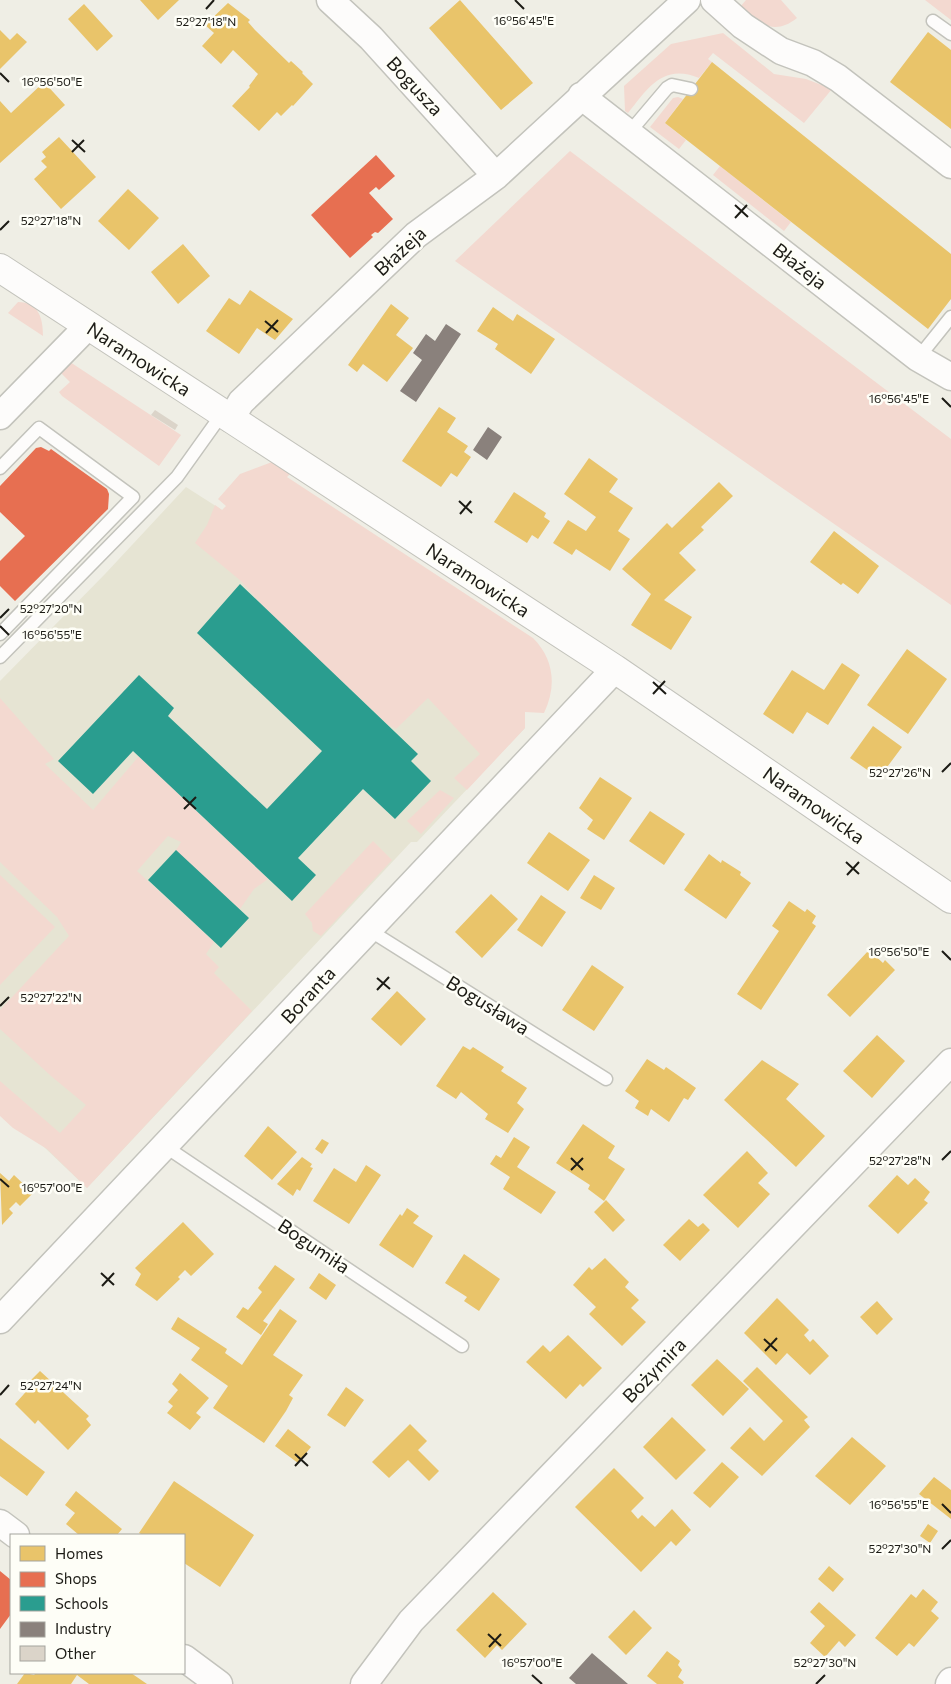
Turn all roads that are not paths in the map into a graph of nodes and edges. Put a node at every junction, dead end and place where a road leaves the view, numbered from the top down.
1 (330, 0) edge
2 (687, 0) edge
3 (714, 0) edge
4 (934, 21) dead end
5 (951, 34) edge
6 (691, 89) dead end
7 (581, 96) junction
8 (628, 134) junction
9 (951, 165) edge
10 (496, 176) junction
11 (0, 268) edge
12 (951, 317) edge
13 (88, 326) junction
14 (918, 358) junction
15 (951, 377) edge
16 (0, 416) edge
17 (226, 416) junction
18 (0, 468) edge
19 (0, 634) edge
20 (0, 657) edge
21 (615, 669) junction
22 (951, 899) edge
23 (369, 930) junction
24 (951, 1062) edge
25 (606, 1079) dead end
26 (166, 1147) junction
27 (0, 1320) edge
28 (462, 1346) dead end
29 (0, 1524) edge
30 (15, 1534) edge
31 (185, 1659) edge
32 (219, 1684) edge
33 (364, 1684) edge

1 - 10 street, Bogusza
2 - 7 street, Błażeja
3 - 9 street
4 - 5 lane
6 - 8 lane
7 - 8 street, Błażeja
7 - 10 street, Błażeja
8 - 14 street, Błażeja
10 - 17 street, Błażeja
11 - 13 street, Naramowicka
12 - 14 lane
13 - 16 street
13 - 17 street, Naramowicka
14 - 15 street, Błażeja
17 - 20 lane
17 - 21 street, Naramowicka
18 - 19 lane
21 - 22 street, Naramowicka
21 - 23 street, Boranta
23 - 25 lane, Bogusława
23 - 26 street, Boranta
24 - 33 street, Bożymira
26 - 27 street, Boranta
26 - 28 lane, Bogumiła
29 - 30 street
31 - 32 street

